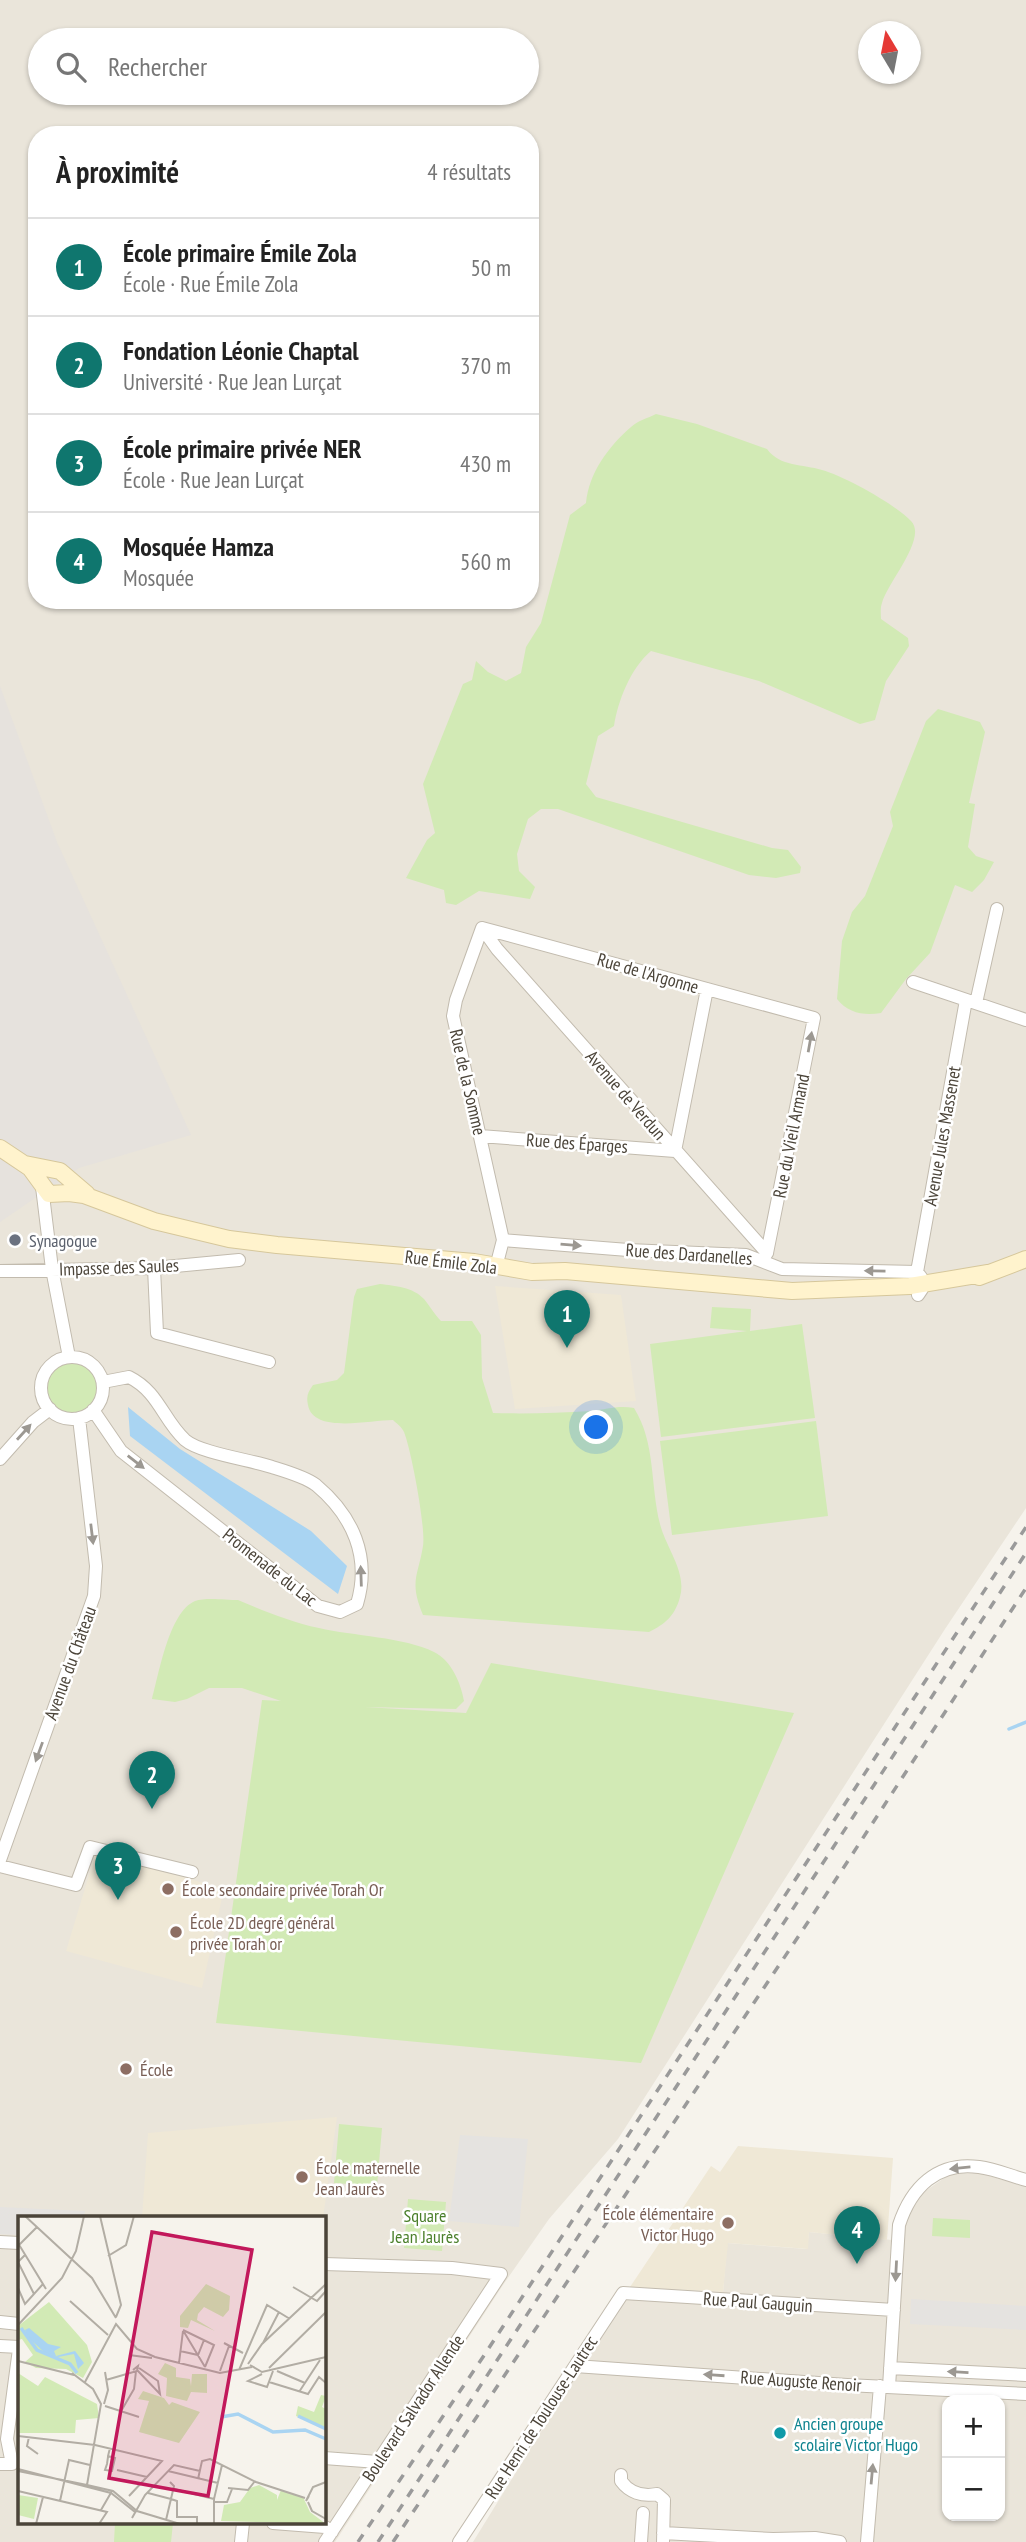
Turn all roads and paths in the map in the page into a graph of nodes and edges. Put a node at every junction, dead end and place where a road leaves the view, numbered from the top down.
1 (997, 909) dead end
2 (482, 928) junction
3 (913, 982) dead end
4 (707, 989) junction
5 (971, 1001) junction
6 (814, 1018) joint
7 (1026, 1020) edge
8 (480, 1136) junction
9 (0, 1149) edge
10 (675, 1151) junction
11 (23, 1163) junction
12 (60, 1184) junction
13 (42, 1185) junction
14 (45, 1212) junction
15 (503, 1240) junction
16 (765, 1256) junction
17 (239, 1259) dead end
18 (1026, 1259) edge
19 (496, 1267) junction
20 (154, 1268) junction
21 (52, 1269) junction
22 (0, 1271) edge
23 (919, 1284) junction
24 (69, 1357) junction
25 (269, 1362) dead end
26 (103, 1382) junction
27 (50, 1409) junction
28 (93, 1410) junction
29 (79, 1418) junction
30 (0, 1459) edge
31 (0, 1860) edge
32 (0, 1866) edge
33 (192, 1872) dead end
34 (1026, 2180) edge
35 (0, 2242) edge
36 (18, 2243) edge
37 (326, 2264) edge
38 (623, 2293) joint
39 (894, 2310) junction
40 (0, 2322) edge
41 (18, 2324) edge
42 (0, 2346) edge
43 (18, 2348) edge
44 (18, 2354) edge
45 (575, 2366) junction
46 (890, 2368) junction
47 (1026, 2375) edge
48 (885, 2387) junction
49 (1026, 2394) edge
50 (3, 2437) edge
51 (326, 2458) edge
52 (378, 2462) junction
53 (0, 2463) edge
54 (621, 2475) dead end
55 (643, 2512) dead end
56 (243, 2524) edge
57 (286, 2524) edge
58 (329, 2537) edge
59 (663, 2538) edge
60 (241, 2542) edge
61 (459, 2542) edge
62 (641, 2542) edge
63 (839, 2542) edge
64 (867, 2542) edge

1 - 5 street, Avenue Jules Massenet
2 - 4 street, Rue de l'Argonne
2 - 8 street, Rue de la Somme
2 - 10 street, Avenue de Verdun
3 - 5 street
4 - 6 street, Rue de l'Argonne
4 - 10 street
5 - 7 street
5 - 23 street, Avenue Jules Massenet
16 -> 6 street, Rue du Vieil Armand
8 - 10 street, Rue des Éparges
8 - 15 street, Rue de la Somme
9 - 11 main road, Rue Émile Zola
10 - 16 street, Avenue de Verdun
11 - 12 main road, Rue Émile Zola
11 - 13 main road, Rue Émile Zola
12 - 13 main road
12 - 14 street
12 - 19 main road, Rue Émile Zola
13 - 14 street
14 - 21 street
15 -> 16 street, Rue des Dardanelles
15 - 19 street
23 -> 16 street, Rue des Dardanelles
17 - 20 street, Impasse des Saules
18 - 23 main road, Rue Émile Zola
19 - 23 main road, Rue Émile Zola
20 - 21 street, Impasse des Saules
20 - 25 street
21 - 22 street, Impasse des Saules
21 - 24 street
24 - 26 street
24 - 27 street
26 - 28 street
28 -> 26 street, Promenade du Lac
27 - 29 street
30 -> 27 street
28 - 29 street
29 -> 31 street, Avenue du Château
32 - 33 street
34 -> 39 street
35 - 36 street
37 - 52 street, Boulevard Salvador Allende
38 - 39 street, Rue Paul Gauguin
38 - 45 street, Rue Henri de Toulouse-Lautrec
39 - 46 street
40 - 41 street
42 - 43 street
44 - 50 street
48 -> 45 street, Rue Auguste Renoir
45 - 61 street, Rue Henri de Toulouse-Lautrec
47 -> 46 street
46 - 48 street
48 - 49 street, Rue Auguste Renoir
64 -> 48 street
50 - 53 street
51 - 52 street
52 - 58 street, Boulevard Salvador Allende
54 - 59 street
55 - 62 street
56 - 60 street
57 - 58 street
59 - 63 street

